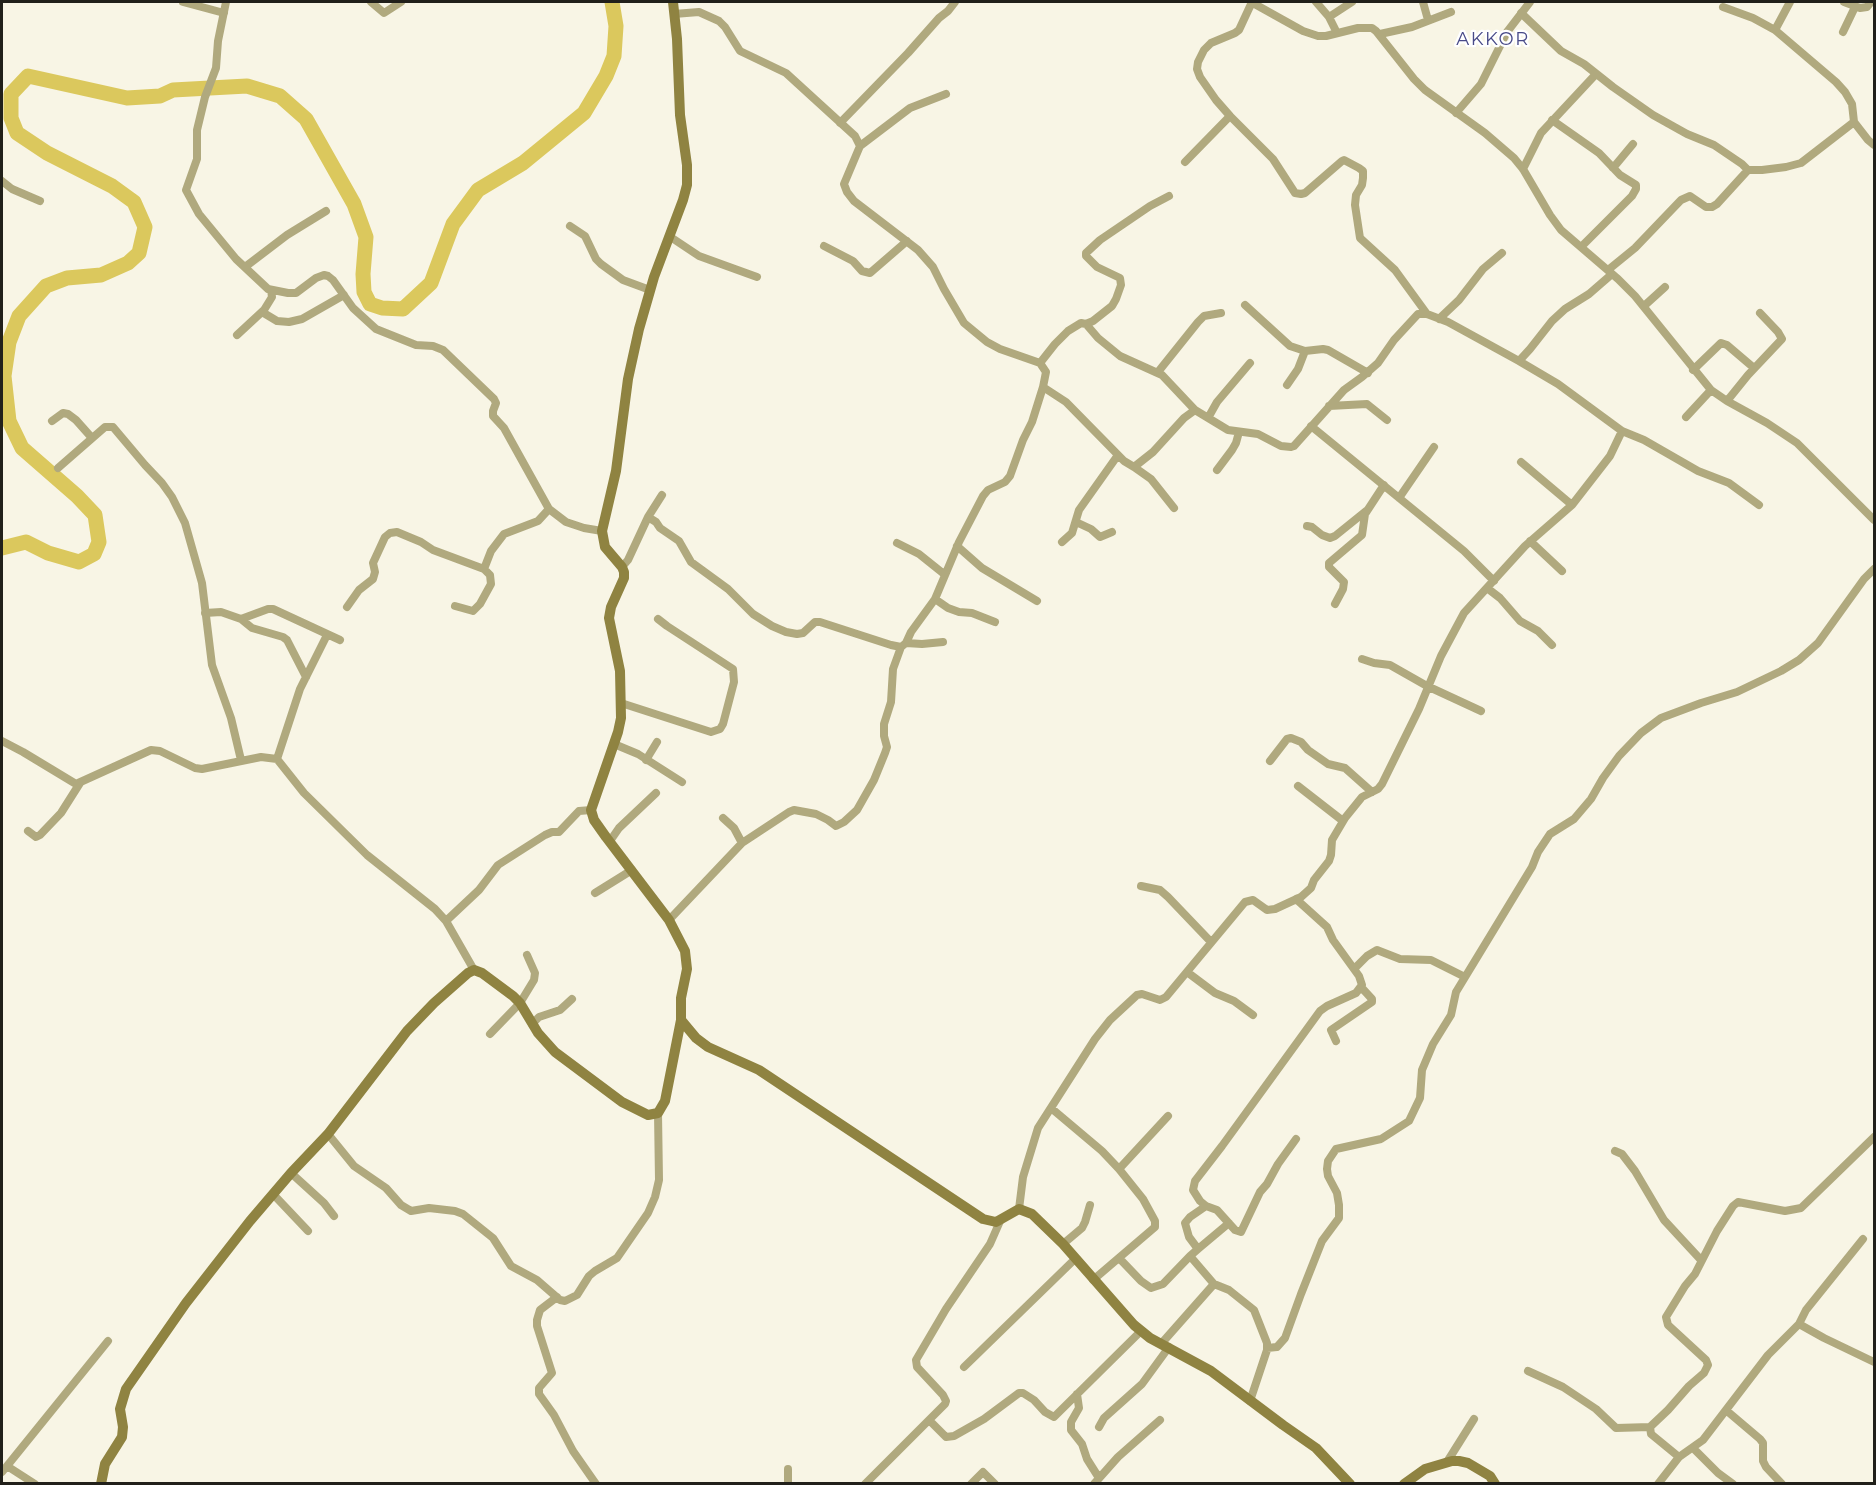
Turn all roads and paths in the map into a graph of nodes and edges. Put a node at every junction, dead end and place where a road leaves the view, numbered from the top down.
1 (183, 2) edge
2 (226, 2) edge
3 (371, 2) edge
4 (401, 2) edge
5 (673, 2) edge
6 (955, 2) edge
7 (1251, 2) edge
8 (1316, 2) edge
9 (1352, 2) edge
10 (1423, 2) edge
11 (1530, 2) edge
12 (1790, 2) edge
13 (1844, 2) edge
14 (1871, 2) edge
15 (1722, 7) dead end
16 (1855, 7) junction
17 (1451, 12) dead end
18 (224, 13) junction
19 (1521, 13) junction
20 (674, 14) junction
21 (1329, 17) junction
22 (1428, 20) junction
23 (1775, 30) junction
24 (1843, 32) dead end
25 (1337, 33) junction
26 (1381, 36) junction
27 (1596, 74) junction
28 (946, 94) dead end
29 (1456, 113) junction
30 (1230, 116) junction
31 (1552, 120) junction
32 (1854, 122) junction
33 (840, 123) junction
34 (1633, 144) dead end
35 (1875, 145) edge
36 (861, 146) junction
37 (1185, 162) dead end
38 (1613, 168) junction
39 (1523, 169) junction
40 (1748, 170) junction
41 (2, 182) edge
42 (1169, 196) dead end
43 (40, 201) dead end
44 (326, 211) dead end
45 (570, 226) dead end
46 (669, 236) junction
47 (907, 241) junction
48 (824, 246) dead end
49 (1581, 248) junction
50 (1502, 253) dead end
51 (245, 267) junction
52 (1610, 272) junction
53 (757, 277) dead end
54 (1665, 287) dead end
55 (271, 290) junction
56 (650, 290) junction
57 (344, 295) junction
58 (1245, 305) dead end
59 (1644, 306) junction
60 (262, 312) junction
61 (1221, 313) dead end
62 (1760, 313) dead end
63 (1427, 314) junction
64 (1439, 319) junction
65 (1086, 324) junction
66 (237, 335) dead end
67 (1305, 351) junction
68 (1519, 361) junction
69 (1040, 363) junction
70 (1250, 363) dead end
71 (1755, 368) junction
72 (1693, 370) junction
73 (1158, 372) junction
74 (1368, 373) junction
75 (1287, 385) dead end
76 (1044, 387) junction
77 (1711, 390) junction
78 (1727, 401) junction
79 (1329, 406) junction
80 (1195, 410) junction
81 (1686, 417) dead end
82 (1208, 418) junction
83 (1387, 420) dead end
84 (52, 421) dead end
85 (1311, 426) junction
86 (1622, 431) junction
87 (1239, 432) junction
88 (92, 438) junction
89 (1434, 447) dead end
90 (1118, 455) junction
91 (1521, 462) dead end
92 (1134, 467) junction
93 (58, 468) dead end
94 (1217, 470) dead end
95 (1384, 485) junction
96 (662, 495) dead end
97 (1400, 498) junction
98 (1572, 505) junction
99 (1759, 505) dead end
100 (1174, 508) dead end
101 (549, 509) junction
102 (1367, 510) junction
103 (648, 517) junction
104 (1875, 520) edge
105 (1076, 522) junction
106 (1307, 526) dead end
107 (602, 531) junction
108 (1112, 532) dead end
109 (1530, 541) junction
110 (1062, 542) dead end
111 (897, 543) dead end
112 (957, 546) junction
113 (622, 567) junction
114 (484, 569) junction
115 (1875, 569) edge
116 (1562, 571) dead end
117 (945, 574) junction
118 (1494, 581) junction
119 (1487, 588) junction
120 (935, 599) junction
121 (1037, 601) dead end
122 (1335, 604) dead end
123 (455, 606) dead end
124 (347, 607) dead end
125 (205, 613) junction
126 (241, 619) junction
127 (658, 619) dead end
128 (994, 622) dead end
129 (327, 635) junction
130 (340, 640) dead end
131 (943, 642) dead end
132 (903, 645) junction
133 (1552, 645) dead end
134 (1362, 659) dead end
135 (306, 677) junction
136 (1427, 686) junction
137 (621, 703) junction
138 (1481, 711) dead end
139 (2, 741) edge
140 (657, 742) dead end
141 (614, 744) junction
142 (277, 759) junction
143 (241, 760) junction
144 (646, 760) junction
145 (1270, 761) dead end
146 (682, 782) dead end
147 (80, 783) junction
148 (1298, 786) dead end
149 (1372, 792) junction
150 (657, 793) dead end
151 (591, 810) junction
152 (723, 818) dead end
153 (1343, 821) junction
154 (28, 831) dead end
155 (610, 841) junction
156 (742, 843) junction
157 (632, 870) junction
158 (1141, 886) dead end
159 (595, 893) dead end
160 (1296, 899) junction
161 (669, 920) junction
162 (446, 921) junction
163 (1211, 942) junction
164 (527, 954) dead end
165 (1354, 969) junction
166 (474, 970) junction
167 (1187, 972) junction
168 (1465, 977) junction
169 (1361, 987) junction
170 (572, 999) dead end
171 (520, 1004) junction
172 (1253, 1015) dead end
173 (681, 1020) junction
174 (532, 1024) junction
175 (490, 1034) dead end
176 (1336, 1041) dead end
177 (1051, 1108) junction
178 (657, 1113) junction
179 (1168, 1116) dead end
180 (328, 1134) junction
181 (1875, 1137) edge
182 (1296, 1139) dead end
183 (1615, 1151) dead end
184 (1119, 1169) junction
185 (291, 1173) junction
186 (273, 1194) junction
187 (1090, 1205) dead end
188 (1206, 1206) junction
189 (1019, 1209) junction
190 (334, 1216) dead end
191 (1001, 1219) junction
192 (1229, 1223) junction
193 (308, 1231) dead end
194 (1863, 1239) dead end
195 (1063, 1244) junction
196 (1198, 1249) junction
197 (1190, 1256) junction
198 (1119, 1258) junction
199 (1075, 1259) junction
200 (1701, 1260) junction
201 (1094, 1280) junction
202 (1214, 1284) junction
203 (557, 1297) junction
204 (1799, 1324) junction
205 (1141, 1331) junction
206 (108, 1341) dead end
207 (1165, 1346) junction
208 (1267, 1348) junction
209 (1875, 1362) edge
210 (964, 1367) dead end
211 (1528, 1371) dead end
212 (1077, 1394) junction
213 (1250, 1401) junction
214 (1727, 1411) junction
215 (1474, 1419) dead end
216 (929, 1420) junction
217 (1160, 1420) dead end
218 (1099, 1427) dead end
219 (1650, 1427) junction
220 (1693, 1448) junction
221 (1679, 1457) junction
222 (1447, 1462) junction
223 (4, 1469) edge
224 (788, 1469) dead end
225 (1097, 1481) edge
226 (35, 1484) edge
227 (101, 1484) edge
228 (596, 1484) edge
229 (788, 1484) edge
230 (865, 1484) edge
231 (971, 1484) edge
232 (995, 1484) edge
233 (1350, 1484) edge
234 (1404, 1484) edge
235 (1495, 1484) edge
236 (1658, 1484) edge
237 (1733, 1484) edge
238 (1782, 1484) edge

1 - 18 street
2 - 18 street
3 - 4 street
5 - 20 street
6 - 33 street
7 - 25 street
7 - 30 street
8 - 21 street
9 - 21 street
10 - 22 street
11 - 19 street
12 - 23 street
13 - 16 street
14 - 16 street
15 - 23 street
16 - 24 street
17 - 22 street
18 - 51 street
19 - 27 street
19 - 29 street
20 - 33 street
20 - 46 street
21 - 25 street
22 - 26 street
23 - 32 street
25 - 26 street
26 - 29 street
27 - 31 street
27 - 40 street
28 - 36 street
29 - 39 street
30 - 37 street
30 - 63 street
31 - 38 street
31 - 39 street
32 - 35 street
32 - 40 street
33 - 36 street
34 - 38 street
36 - 47 street
38 - 49 street
39 - 49 street
40 - 52 street
41 - 43 street
42 - 65 street
44 - 51 street
45 - 56 street
46 - 53 street
46 - 56 street
47 - 48 street
47 - 69 street
49 - 52 street
50 - 64 street
51 - 55 street
52 - 59 street
52 - 68 street
54 - 59 street
55 - 57 street
55 - 60 street
56 - 107 street
57 - 60 street
57 - 101 street
58 - 67 street
59 - 72 street
60 - 66 street
61 - 73 street
62 - 71 street
63 - 64 street
63 - 74 street
64 - 68 street
65 - 69 street
65 - 73 street
67 - 74 street
67 - 75 street
68 - 86 street
69 - 76 street
70 - 82 street
71 - 72 street
71 - 78 street
72 - 77 street
73 - 80 street
74 - 79 street
76 - 90 street
76 - 112 street
77 - 78 street
77 - 81 street
78 - 104 street
79 - 83 street
79 - 85 street
80 - 82 street
80 - 92 street
82 - 87 street
84 - 88 street
85 - 87 street
85 - 95 street
86 - 98 street
86 - 99 street
87 - 94 street
88 - 93 street
88 - 125 street
89 - 97 street
90 - 92 street
90 - 105 street
91 - 98 street
92 - 100 street
95 - 97 street
95 - 102 street
96 - 103 street
97 - 118 street
98 - 109 street
101 - 107 street
101 - 114 street
102 - 106 street
102 - 122 street
103 - 113 street
103 - 132 street
105 - 108 street
105 - 110 street
107 - 113 street
109 - 116 street
109 - 118 street
111 - 117 street
112 - 117 street
112 - 121 street
113 - 137 street
114 - 123 street
114 - 124 street
115 - 168 street
117 - 120 street
118 - 119 street
119 - 133 street
119 - 136 street
120 - 128 street
120 - 132 street
125 - 126 street
125 - 143 street
126 - 129 street
126 - 135 street
127 - 137 street
129 - 130 street
129 - 135 street
131 - 132 street
132 - 156 street
134 - 136 street
135 - 142 street
136 - 138 street
136 - 149 street
137 - 141 street
139 - 147 street
140 - 144 street
141 - 144 street
141 - 151 street
142 - 143 street
142 - 162 street
143 - 147 street
144 - 146 street
145 - 149 street
147 - 154 street
148 - 153 street
149 - 153 street
150 - 155 street
151 - 155 street
151 - 162 street
152 - 156 street
153 - 160 street
155 - 157 street
156 - 161 street
157 - 159 street
157 - 161 street
158 - 163 street
160 - 163 street
160 - 165 street
161 - 173 street
162 - 166 street
163 - 167 street
164 - 171 street
165 - 168 street
165 - 169 street
166 - 171 street
166 - 180 street
167 - 172 street
167 - 177 street
168 - 208 street
169 - 176 street
169 - 188 street
170 - 174 street
171 - 174 street
171 - 175 street
173 - 178 street
173 - 191 street
174 - 178 street
177 - 184 street
177 - 189 street
178 - 203 street
179 - 184 street
180 - 185 street
180 - 203 street
181 - 200 street
182 - 192 street
183 - 200 street
184 - 198 street
185 - 186 street
185 - 190 street
186 - 193 street
186 - 227 street
187 - 195 street
188 - 192 street
188 - 196 street
189 - 191 street
189 - 195 street
191 - 216 street
192 - 196 street
194 - 204 street
195 - 199 street
196 - 197 street
197 - 198 street
197 - 202 street
198 - 201 street
199 - 201 street
199 - 210 street
200 - 219 street
201 - 205 street
202 - 207 street
202 - 208 street
203 - 228 street
204 - 209 street
204 - 214 street
205 - 207 street
205 - 212 street
206 - 223 street
207 - 213 street
207 - 218 street
208 - 213 street
211 - 219 street
212 - 216 street
212 - 225 street
213 - 233 street
214 - 220 street
214 - 238 street
215 - 222 street
216 - 230 street
217 - 225 street
219 - 221 street
220 - 221 street
220 - 237 street
221 - 236 street
222 - 234 street
222 - 235 street
223 - 226 street
224 - 229 street
231 - 232 street

